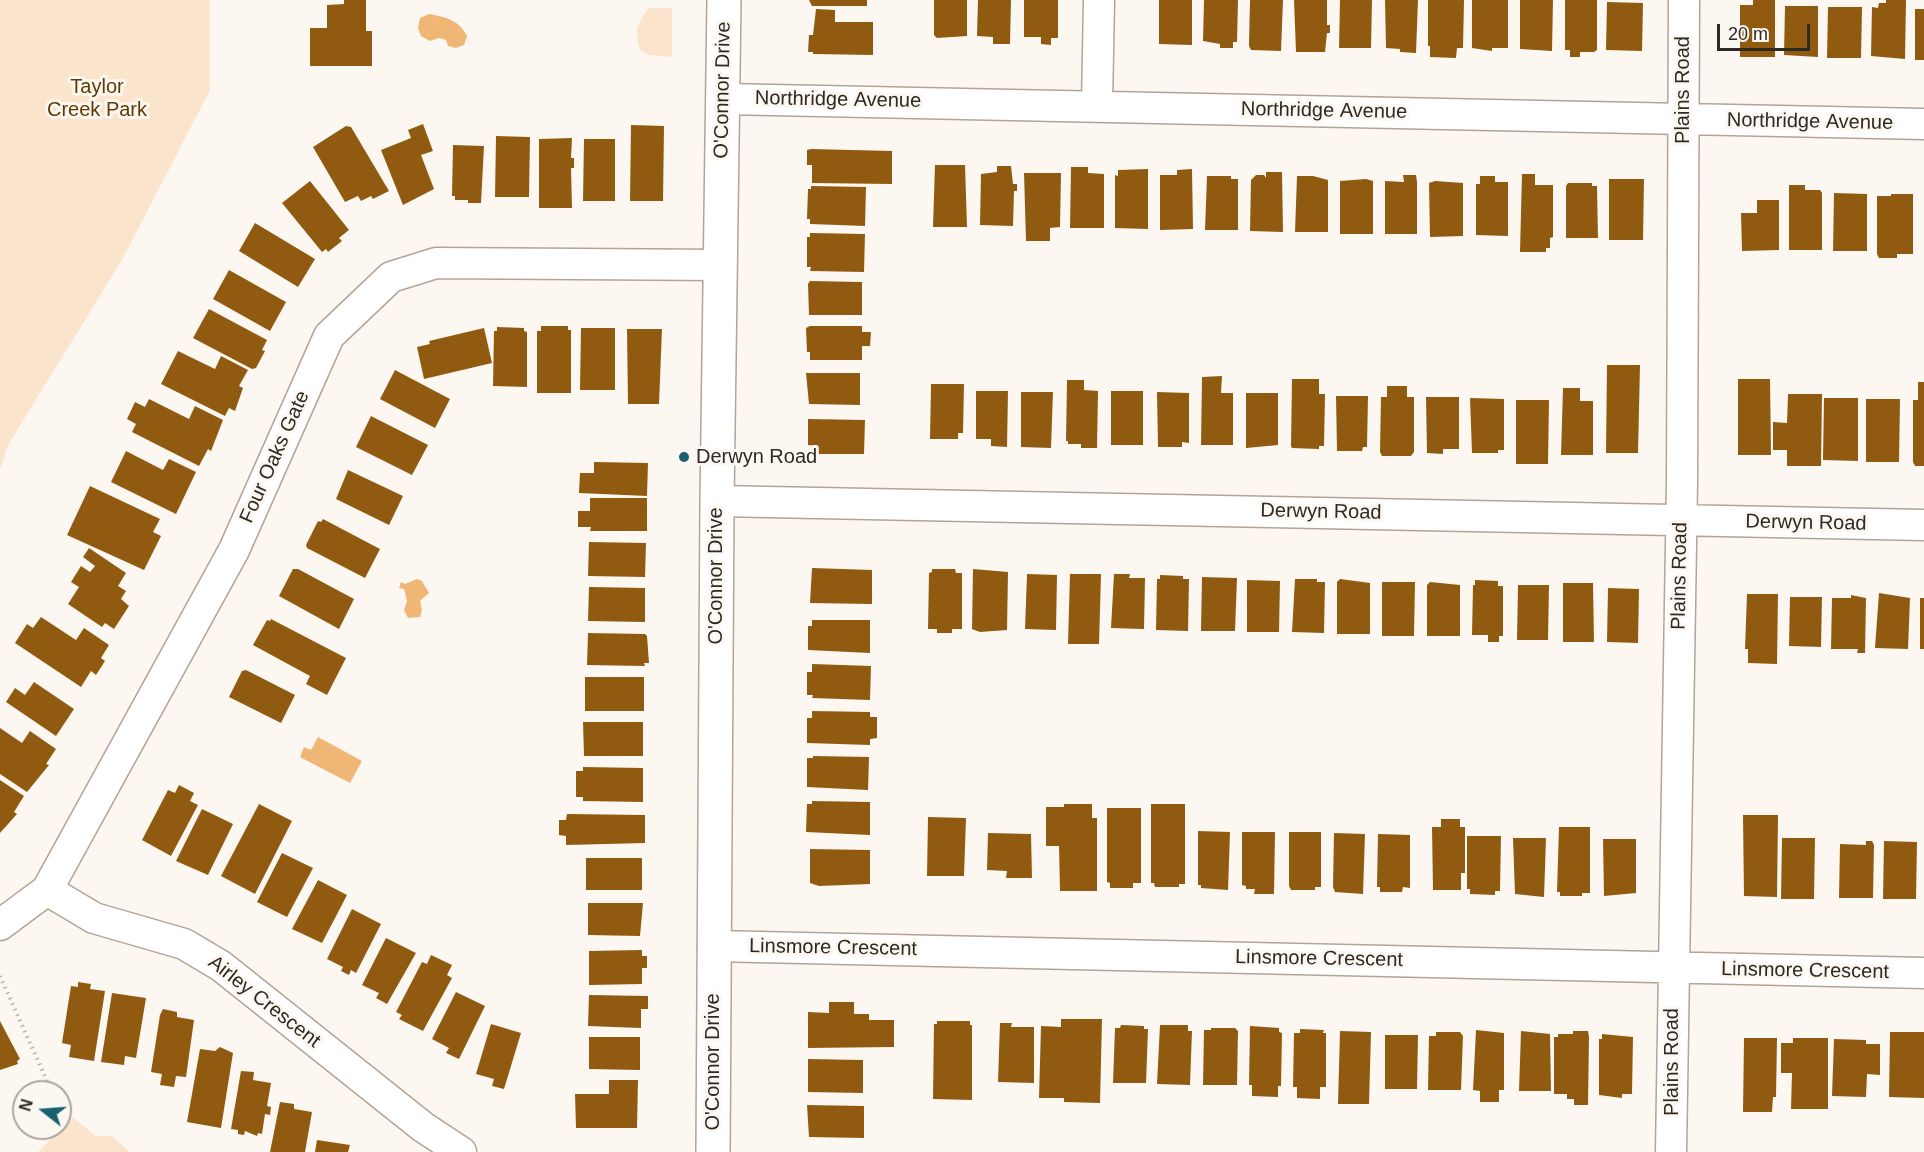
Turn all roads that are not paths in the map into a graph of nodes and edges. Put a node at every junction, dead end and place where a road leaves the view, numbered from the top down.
1 (724, 0) edge
2 (1099, 0) edge
3 (1684, 0) edge
4 (724, 99) junction
5 (1097, 105) junction
6 (1683, 120) junction
7 (1924, 124) edge
8 (720, 265) junction
9 (717, 501) junction
10 (1681, 521) junction
11 (1924, 525) edge
12 (47, 890) junction
13 (0, 925) edge
14 (713, 946) junction
15 (1673, 968) junction
16 (1924, 973) edge
17 (461, 1152) edge
18 (713, 1152) edge
19 (1671, 1152) edge

1 - 4 main road, O'Connor Drive
2 - 5 street
3 - 6 street, Plains Road
4 - 5 street, Northridge Avenue
4 - 8 main road, O'Connor Drive
5 - 6 street, Northridge Avenue
6 - 7 street, Northridge Avenue
6 - 10 street, Plains Road
8 - 9 main road, O'Connor Drive
8 - 12 street, Four Oaks Gate
9 - 10 street, Derwyn Road
9 - 14 main road, O'Connor Drive
10 - 11 street, Derwyn Road
10 - 15 street, Plains Road
12 - 13 street, Four Oaks Gate
12 - 17 street, Airley Crescent
14 - 15 street, Linsmore Crescent
14 - 18 main road, O'Connor Drive
15 - 16 street, Linsmore Crescent
15 - 19 street, Plains Road

